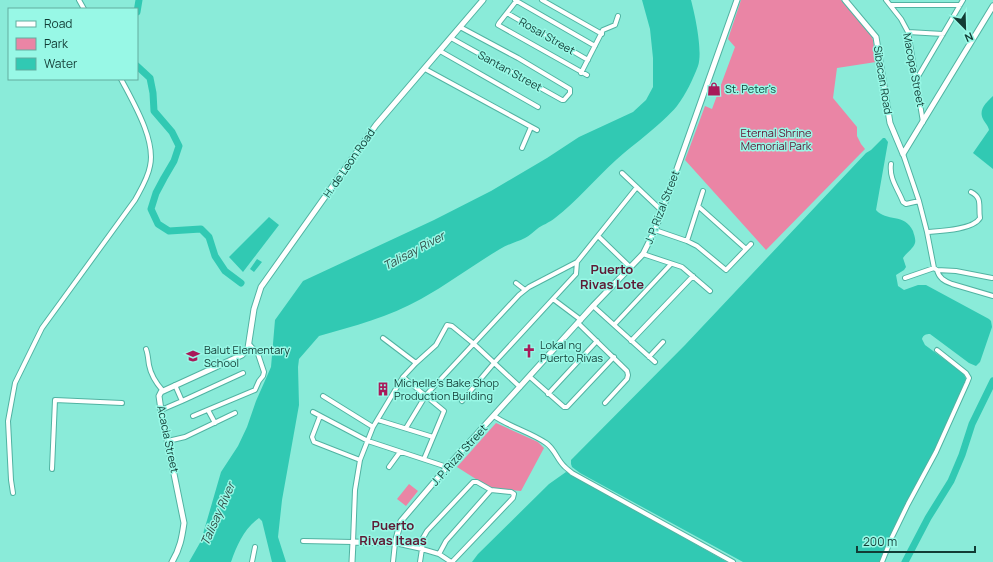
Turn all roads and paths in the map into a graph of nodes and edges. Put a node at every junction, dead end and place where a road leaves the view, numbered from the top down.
1 (483, 0) edge
2 (516, 0) edge
3 (542, 0) edge
4 (737, 0) edge
5 (846, 0) edge
6 (886, 0) edge
7 (963, 0) edge
8 (891, 5) junction
9 (960, 5) junction
10 (993, 6) edge
11 (507, 13) junction
12 (618, 16) dead end
13 (460, 27) junction
14 (908, 32) junction
15 (602, 34) junction
16 (943, 34) junction
17 (451, 38) junction
18 (595, 46) junction
19 (440, 51) junction
20 (588, 60) junction
21 (425, 68) junction
22 (581, 73) junction
23 (586, 76) dead end
24 (121, 80) edge
25 (916, 80) junction
26 (538, 107) dead end
27 (924, 122) junction
28 (532, 127) junction
29 (537, 130) dead end
30 (522, 148) dead end
31 (903, 154) junction
32 (891, 164) dead end
33 (622, 173) dead end
34 (637, 187) junction
35 (703, 191) dead end
36 (971, 192) dead end
37 (919, 201) junction
38 (698, 207) junction
39 (662, 211) junction
40 (655, 230) junction
41 (927, 232) junction
42 (598, 236) junction
43 (687, 241) junction
44 (751, 244) dead end
45 (746, 249) junction
46 (643, 254) junction
47 (577, 262) junction
48 (671, 264) junction
49 (630, 267) junction
50 (936, 269) junction
51 (693, 276) junction
52 (905, 278) dead end
53 (992, 278) edge
54 (516, 283) dead end
55 (525, 290) junction
56 (710, 291) dead end
57 (993, 296) edge
58 (553, 299) junction
59 (593, 306) junction
60 (580, 321) junction
61 (614, 325) junction
62 (383, 338) dead end
63 (597, 341) junction
64 (632, 341) junction
65 (663, 342) dead end
66 (249, 344) junction
67 (474, 344) junction
68 (146, 349) dead end
69 (937, 350) dead end
70 (614, 357) junction
71 (649, 357) junction
72 (655, 362) dead end
73 (416, 363) junction
74 (494, 363) junction
75 (244, 372) dead end
76 (403, 377) junction
77 (530, 377) junction
78 (175, 385) junction
79 (520, 387) junction
80 (163, 391) junction
81 (548, 394) junction
82 (426, 395) junction
83 (323, 396) dead end
84 (182, 401) junction
85 (462, 401) dead end
86 (605, 403) dead end
87 (122, 404) dead end
88 (161, 410) junction
89 (208, 410) junction
90 (313, 412) dead end
91 (235, 413) dead end
92 (193, 416) dead end
93 (320, 416) junction
94 (494, 416) junction
95 (378, 420) junction
96 (215, 423) junction
97 (374, 427) junction
98 (406, 428) junction
99 (433, 437) junction
100 (168, 441) junction
101 (368, 441) junction
102 (400, 452) junction
103 (424, 459) junction
104 (360, 460) junction
105 (389, 466) dead end
106 (447, 467) junction
107 (52, 469) dead end
108 (491, 490) junction
109 (13, 493) dead end
110 (303, 541) dead end
111 (353, 542) junction
112 (395, 543) junction
113 (255, 547) dead end
114 (422, 549) junction
115 (439, 554) junction
116 (172, 562) edge
117 (252, 562) edge
118 (352, 562) edge
119 (393, 562) edge
120 (420, 562) edge
121 (452, 562) edge
122 (733, 562) edge
123 (882, 562) edge

1 - 13 street, H. de Leon Road
2 - 11 street
2 - 18 street
3 - 15 street
4 - 39 street, J. P. Rizal Street
5 - 31 street, Sibacan Road
6 - 8 street, Macopa Street
7 - 9 street
8 - 9 street
8 - 14 street, Macopa Street
9 - 16 street
10 - 27 street
11 - 20 street, Rosal Street
11 - 22 street
12 - 15 street
13 - 17 street, H. de Leon Road
13 - 17 street, Santan Street
14 - 16 street
14 - 25 street, Macopa Street
15 - 18 street
16 - 25 street
17 - 19 street, H. de Leon Road
18 - 20 street
19 - 21 street, H. de Leon Road
19 - 26 street
20 - 22 street
21 - 28 street
21 - 66 street, H. de Leon Road
22 - 23 street
24 - 109 street
25 - 27 street, Macopa Street
27 - 31 street
28 - 29 street
28 - 30 street
31 - 37 street
32 - 37 street
33 - 34 street
34 - 39 street
34 - 42 street
35 - 38 street
36 - 41 street
37 - 41 street
38 - 43 street
38 - 45 street
39 - 40 street, J. P. Rizal Street
40 - 43 street
40 - 46 street, J. P. Rizal Street
41 - 50 street
42 - 47 street
42 - 49 street
43 - 45 street
44 - 45 street
46 - 48 street
46 - 49 street, J. P. Rizal Street
47 - 55 street
47 - 58 street
48 - 51 street
48 - 61 street
49 - 59 street, J. P. Rizal Street
50 - 52 street
50 - 53 street
50 - 57 street
51 - 56 street
51 - 64 street
54 - 55 street
55 - 67 street
58 - 60 street
58 - 74 street
59 - 60 street, J. P. Rizal Street
59 - 61 street
60 - 63 street
60 - 77 street, J. P. Rizal Street
61 - 64 street
62 - 73 street
63 - 70 street
63 - 81 street
64 - 71 street
65 - 71 street
66 - 78 street, Acacia Street
66 - 89 street
67 - 73 street
67 - 74 street
67 - 82 street
68 - 80 street
69 - 123 street
70 - 81 street
70 - 86 street
71 - 72 street
73 - 76 street
74 - 79 street
74 - 85 street
75 - 84 street
76 - 82 street
76 - 95 street
77 - 79 street, J. P. Rizal Street
77 - 81 street
78 - 80 street, Acacia Street
78 - 84 street
79 - 94 street, J. P. Rizal Street
80 - 88 street, Acacia Street
82 - 98 street
82 - 99 street
83 - 97 street
84 - 88 street
87 - 107 street
88 - 100 street, Acacia Street
89 - 92 street
89 - 96 street
90 - 93 street
91 - 96 street
93 - 101 street
93 - 104 street
94 - 106 street, J. P. Rizal Street
94 - 122 street
95 - 97 street
95 - 98 street
96 - 100 street
97 - 101 street
98 - 99 street
99 - 103 street
100 - 116 street, Acacia Street
101 - 102 street
101 - 104 street
102 - 103 street
102 - 105 street
103 - 106 street
104 - 111 street
106 - 112 street, J. P. Rizal Street
108 - 114 street
108 - 115 street
108 - 121 street
110 - 111 street
111 - 112 street
111 - 118 street
112 - 114 street
112 - 119 street
113 - 117 street
114 - 115 street
114 - 120 street
115 - 121 street

